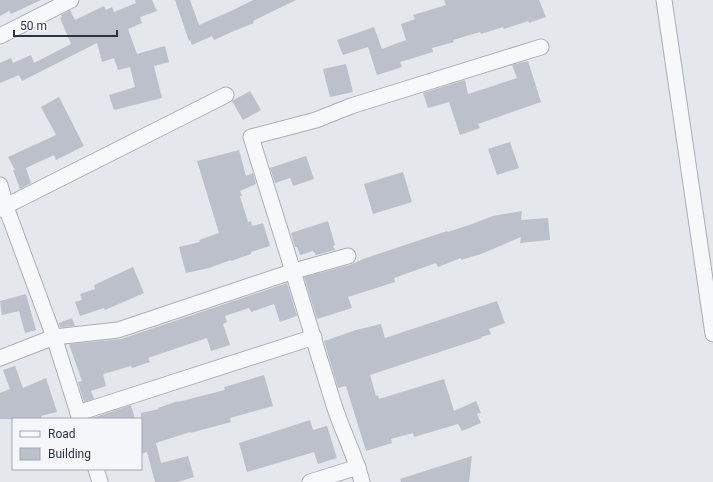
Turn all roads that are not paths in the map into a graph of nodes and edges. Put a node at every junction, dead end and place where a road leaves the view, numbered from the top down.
1 (71, 0) edge
2 (664, 0) edge
3 (0, 36) edge
4 (541, 47) dead end
5 (226, 95) dead end
6 (0, 185) edge
7 (3, 208) edge
8 (348, 256) dead end
9 (294, 270) junction
10 (713, 334) edge
11 (54, 337) junction
12 (314, 337) junction
13 (0, 358) edge
14 (79, 416) edge
15 (358, 467) junction
16 (96, 470) edge
17 (100, 482) edge
18 (310, 482) edge
19 (362, 482) edge

1 - 3 street
2 - 10 street
4 - 9 street
5 - 7 street
6 - 7 street
7 - 11 street
8 - 9 street
9 - 11 street
9 - 12 street
11 - 13 street
11 - 14 street
12 - 14 street
12 - 15 street
15 - 18 street
15 - 19 street
16 - 17 street

